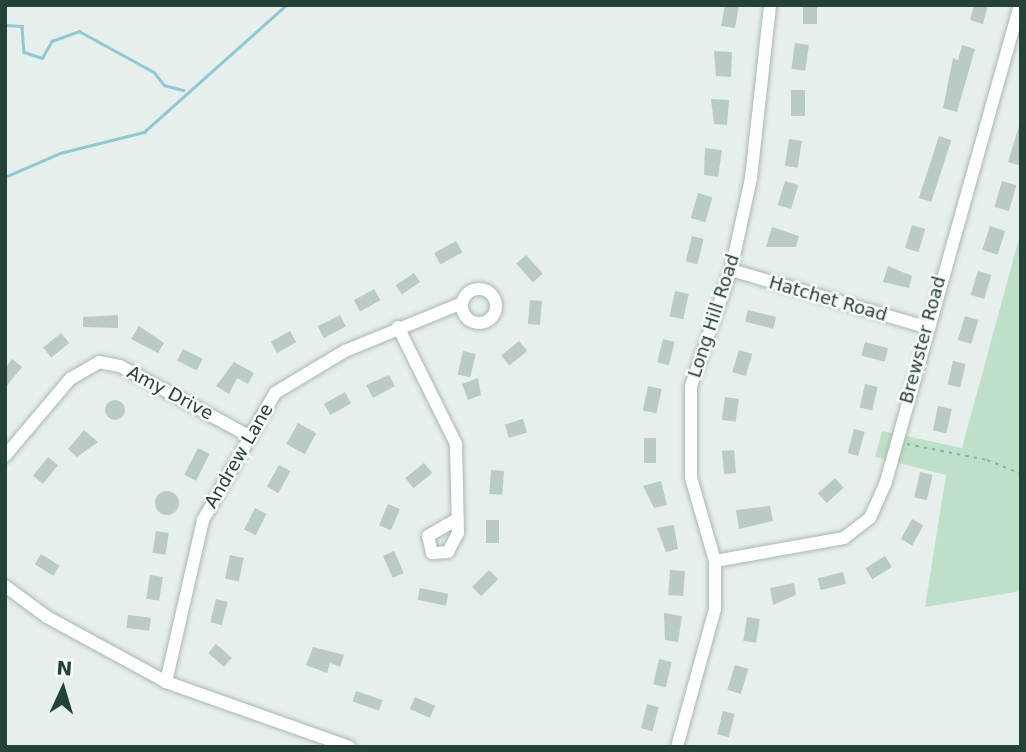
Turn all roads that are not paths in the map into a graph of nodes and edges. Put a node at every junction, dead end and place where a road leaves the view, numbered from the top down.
1 (770, 5) edge
2 (1020, 5) edge
3 (731, 270) junction
4 (462, 303) dead end
5 (398, 327) junction
6 (926, 327) junction
7 (247, 435) junction
8 (5, 456) edge
9 (457, 519) dead end
10 (716, 561) junction
11 (5, 586) edge
12 (166, 682) junction
13 (350, 747) edge
14 (677, 747) edge

1 - 3 street, Long Hill Road
2 - 6 street, Brewster Road
3 - 6 street, Hatchet Road
3 - 10 street, Long Hill Road
4 - 5 street, Andrew Lane
5 - 7 street, Andrew Lane
5 - 9 street
6 - 10 street, Brewster Road
7 - 8 street, Amy Drive
7 - 12 street, Andrew Lane
10 - 14 street, Long Hill Road
11 - 12 street
12 - 13 street

